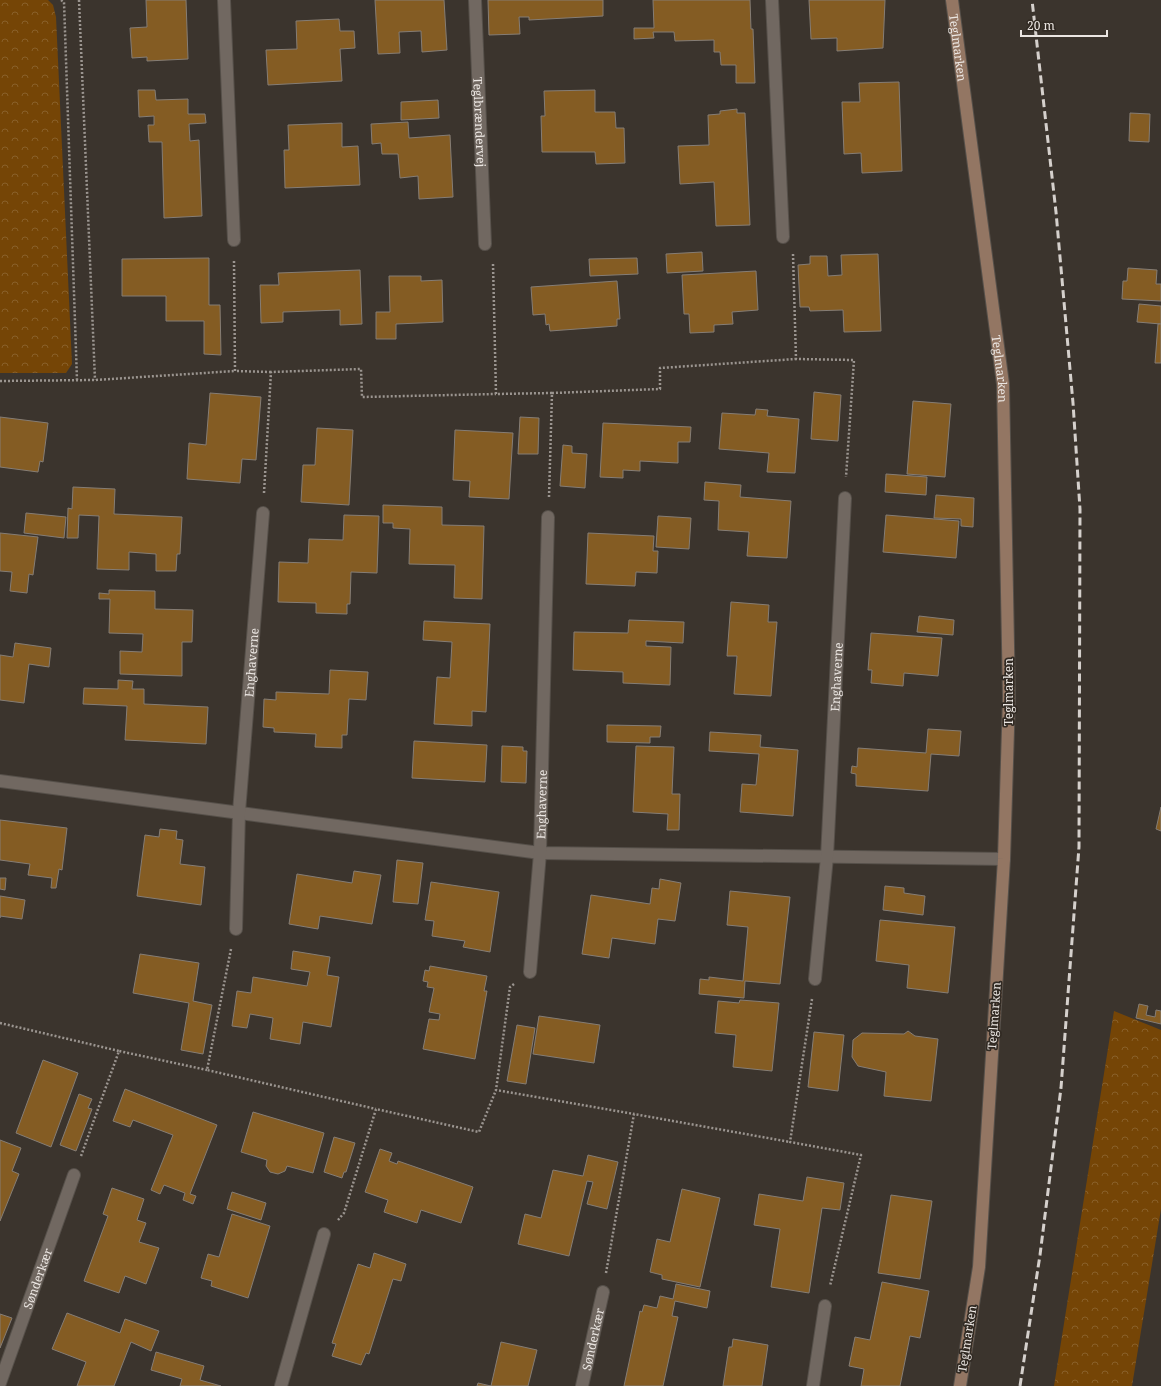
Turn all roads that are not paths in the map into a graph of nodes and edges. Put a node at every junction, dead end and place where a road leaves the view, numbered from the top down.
1 (224, 0) edge
2 (475, 0) edge
3 (772, 0) edge
4 (952, 0) edge
5 (783, 237) road end
6 (234, 240) road end
7 (485, 244) road end
8 (845, 498) road end
9 (263, 513) road end
10 (548, 517) road end
11 (0, 781) edge
12 (239, 812) junction
13 (540, 853) junction
14 (827, 856) junction
15 (1004, 859) junction
16 (236, 929) road end
17 (530, 972) road end
18 (815, 979) road end
19 (74, 1175) road end
20 (324, 1234) road end
21 (603, 1292) road end
22 (825, 1306) road end
23 (0, 1383) edge
24 (281, 1386) edge
25 (582, 1386) edge
26 (813, 1386) edge
27 (960, 1386) edge

1 - 6 street
2 - 7 street, Teglbrændervej
3 - 5 street
4 - 15 street, Teglmarken
8 - 14 street, Enghaverne
9 - 12 street, Enghaverne
10 - 13 street, Enghaverne
11 - 12 street, Enghaverne
12 - 13 street, Enghaverne
12 - 16 street, Enghaverne
13 - 14 street, Enghaverne
13 - 17 street, Enghaverne
14 - 15 street, Enghaverne
14 - 18 street, Enghaverne
15 - 27 street, Teglmarken
19 - 23 street, Sønderkær
20 - 24 street
21 - 25 street, Sønderkær
22 - 26 street

